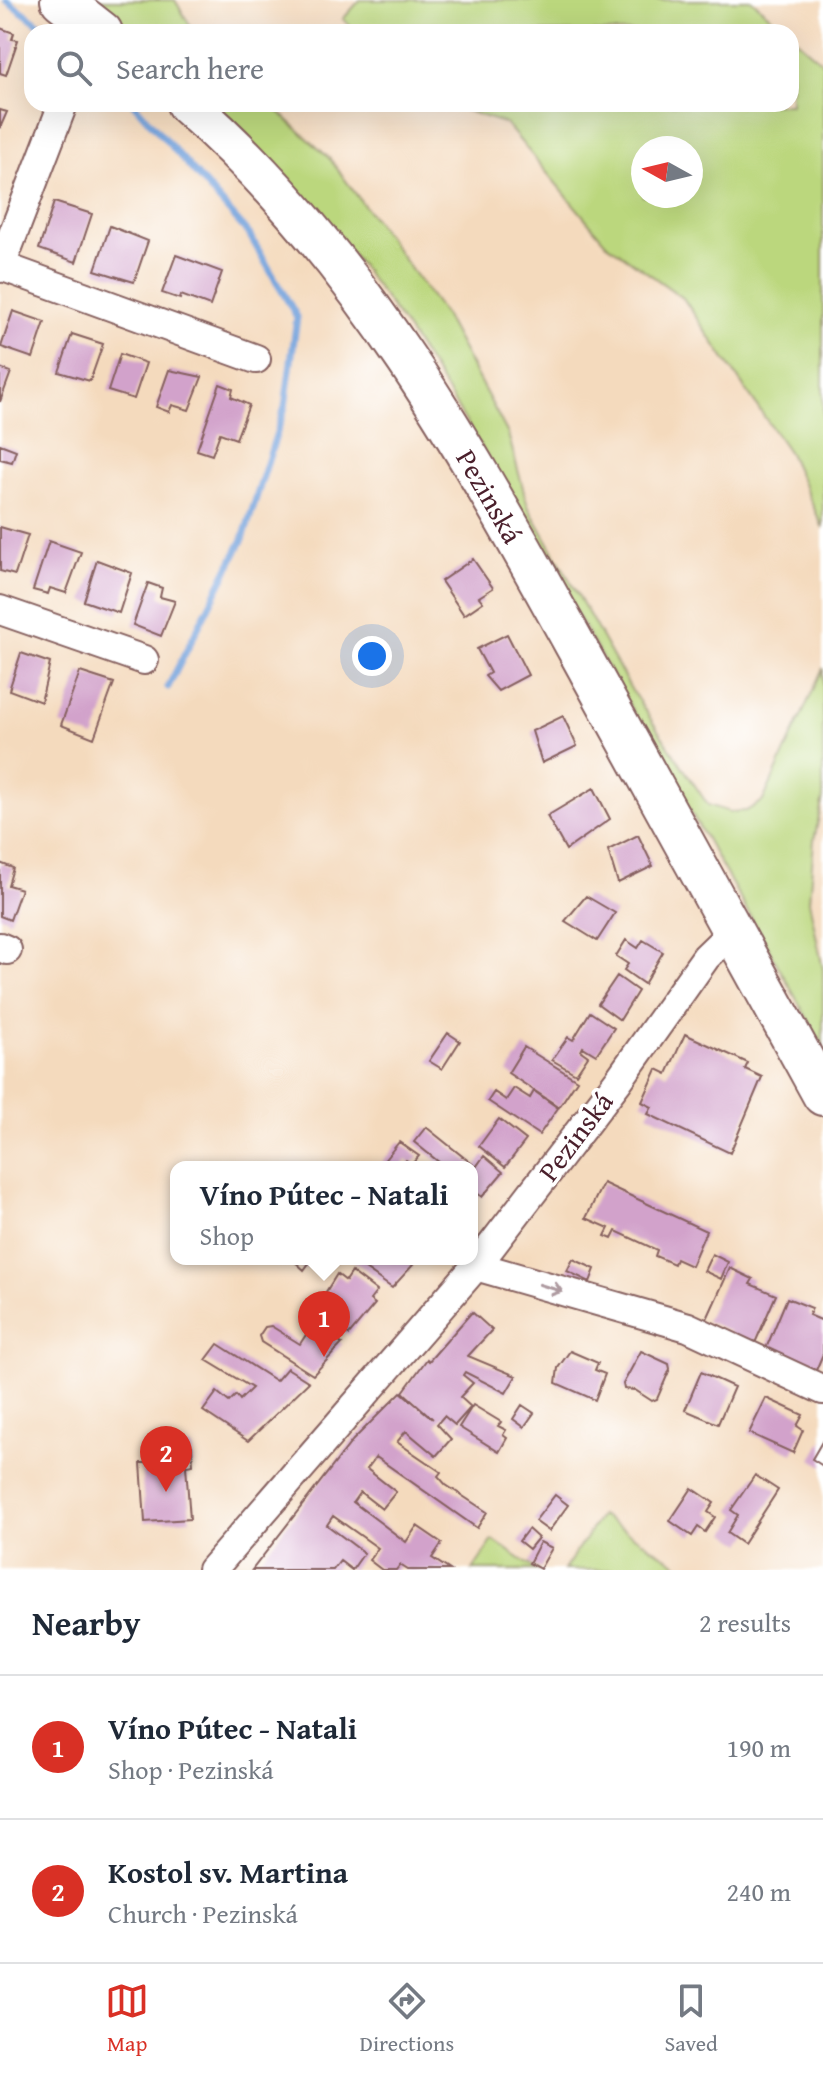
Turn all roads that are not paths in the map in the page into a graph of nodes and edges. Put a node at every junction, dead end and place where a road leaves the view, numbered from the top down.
1 (61, 0) edge
2 (92, 24) edge
3 (60, 112) edge
4 (195, 112) edge
5 (0, 267) edge
6 (256, 359) dead end
7 (0, 610) edge
8 (144, 660) dead end
9 (733, 931) junction
10 (823, 1095) edge
11 (478, 1263) edge
12 (476, 1266) joint
13 (823, 1390) edge
14 (212, 1570) edge

1 - 2 main road
3 - 5 street
4 - 9 main road, Pezinská
5 - 6 street
7 - 8 street
9 - 10 main road, Pezinská
9 - 11 street, Pezinská
12 -> 13 street
12 - 14 street, Pezinská

